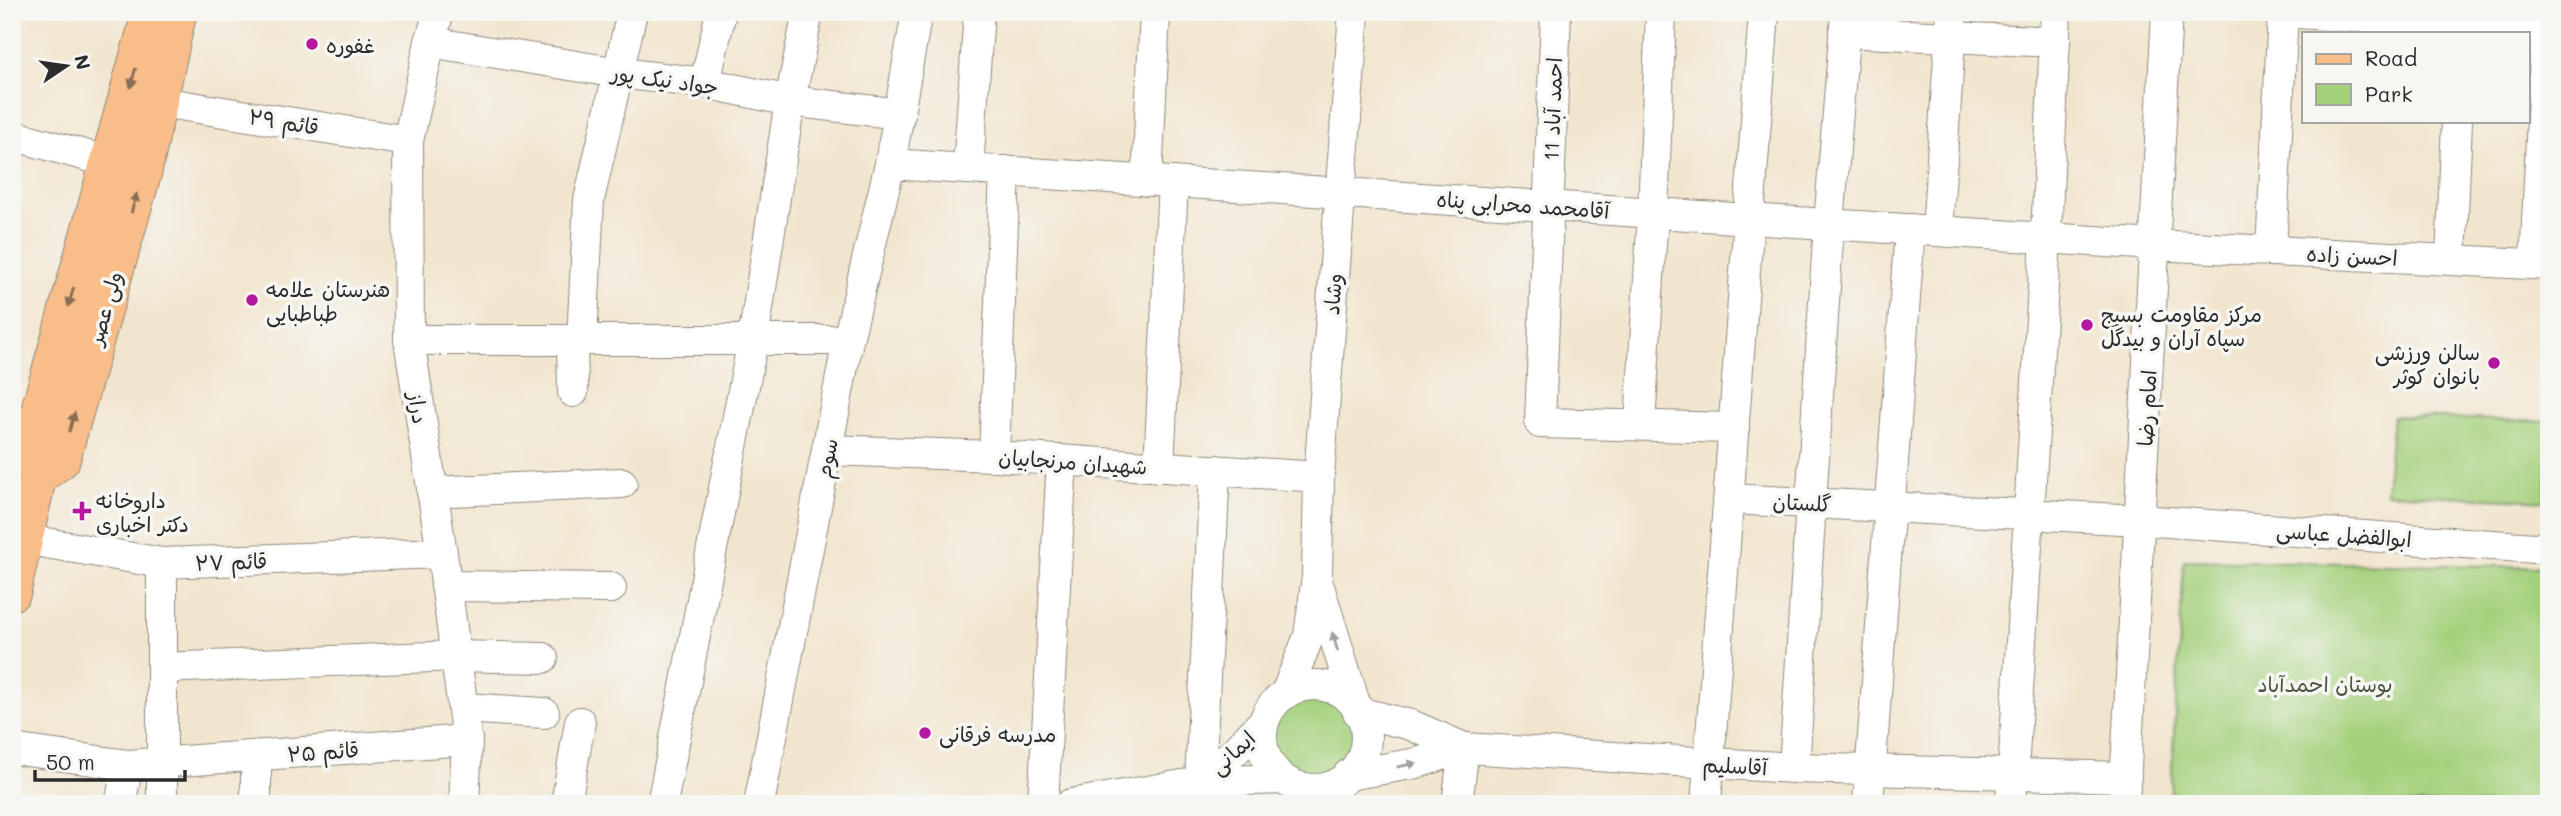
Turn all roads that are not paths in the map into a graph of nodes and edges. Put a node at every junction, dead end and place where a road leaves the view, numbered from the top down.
1 (151, 12) edge
2 (178, 12) edge
3 (439, 12) edge
4 (632, 12) edge
5 (721, 12) edge
6 (808, 12) edge
7 (917, 12) edge
8 (979, 12) edge
9 (1155, 12) edge
10 (1354, 12) edge
11 (1556, 12) edge
12 (1661, 12) edge
13 (1764, 12) edge
14 (2056, 12) edge
15 (2167, 12) edge
16 (2283, 12) edge
17 (2376, 16) edge
18 (2546, 21) edge
19 (1845, 22) edge
20 (2461, 23) edge
21 (1951, 25) edge
22 (429, 42) junction
23 (2055, 42) junction
24 (618, 73) junction
25 (705, 83) junction
26 (790, 101) junction
27 (160, 102) junction
28 (900, 114) junction
29 (2457, 122) edge
30 (12, 135) edge
31 (408, 141) junction
32 (108, 162) junction
33 (890, 164) junction
34 (968, 169) junction
35 (1005, 171) junction
36 (1160, 181) junction
37 (1340, 193) junction
38 (1549, 206) junction
39 (1653, 213) junction
40 (1749, 219) junction
41 (1829, 224) junction
42 (1924, 230) junction
43 (2046, 238) junction
44 (2155, 244) junction
45 (2272, 251) junction
46 (2451, 260) junction
47 (2542, 265) edge
48 (409, 340) junction
49 (577, 340) junction
50 (753, 340) junction
51 (848, 341) junction
52 (573, 392) dead end
53 (1640, 424) junction
54 (1734, 428) junction
55 (828, 450) junction
56 (994, 456) junction
57 (1062, 460) junction
58 (1159, 467) junction
59 (1215, 470) junction
60 (38, 476) junction
61 (1319, 477) junction
62 (622, 483) dead end
63 (432, 492) junction
64 (1729, 499) junction
65 (1811, 503) junction
66 (1890, 507) junction
67 (2029, 514) junction
68 (2140, 520) junction
69 (23, 539) junction
70 (2549, 549) edge
71 (442, 553) junction
72 (162, 564) junction
73 (1317, 576) junction
74 (446, 586) junction
75 (611, 588) dead end
76 (12, 592) edge
77 (456, 656) junction
78 (544, 658) dead end
79 (162, 668) junction
80 (1286, 693) junction
81 (463, 708) junction
82 (1357, 710) junction
83 (544, 713) dead end
84 (1264, 721) junction
85 (580, 722) dead end
86 (467, 740) junction
87 (1464, 748) junction
88 (12, 750) edge
89 (256, 756) junction
90 (162, 763) junction
91 (1710, 764) junction
92 (128, 765) junction
93 (1794, 768) junction
94 (1870, 770) junction
95 (2013, 774) junction
96 (1348, 775) junction
97 (1200, 782) junction
98 (1290, 789) edge
99 (2125, 790) edge
100 (1159, 797) edge
101 (120, 804) edge
102 (162, 804) edge
103 (256, 804) edge
104 (464, 804) edge
105 (566, 804) edge
106 (662, 804) edge
107 (759, 804) edge
108 (1044, 804) edge
109 (1070, 804) edge
110 (1457, 804) edge
111 (1706, 804) edge
112 (1868, 804) edge
113 (2011, 804) edge

1 -> 32 main road
2 - 27 main road, ولی عصر
3 - 22 street, دراز
4 - 24 street
5 - 25 street
6 - 26 street
7 - 28 street, سوم
8 - 34 street
9 - 36 street
10 - 37 street, وشاد
11 - 38 street, احمد آباد 11
12 - 39 street
13 - 40 street
14 - 23 street
15 - 44 street, امام رضا
16 - 17 street
16 - 45 street
17 - 20 street
18 - 20 street
18 - 47 street
19 - 21 street
19 - 41 street
21 - 23 street
21 - 42 street
22 - 24 street, جواد نیک پور
22 - 31 street, دراز
23 - 43 street
24 - 25 street, جواد نیک پور
24 - 49 street
25 - 26 street, جواد نیک پور
26 - 28 street, جواد نیک پور
26 - 50 street
27 - 31 street, قائم ۲۹
60 -> 27 main road, ولی عصر
28 - 33 street, سوم
29 - 46 street
30 - 32 street
31 - 48 street, دراز
32 -> 60 main road
33 - 34 street, آقامحمد محرابی پناه
33 - 51 street, سوم
34 - 35 street, آقامحمد محرابی پناه
35 - 36 street, آقامحمد محرابی پناه
35 - 56 street
36 - 37 street, آقامحمد محرابی پناه
36 - 58 street
37 - 38 street, آقامحمد محرابی پناه
37 - 61 street, وشاد
38 - 39 street, آقامحمد محرابی پناه
38 - 53 street, احمد آباد 11
39 - 40 street, آقامحمد محرابی پناه
39 - 53 street
40 - 41 street, آقامحمد محرابی پناه
40 - 54 street
41 - 42 street, آقامحمد محرابی پناه
41 - 65 street
42 - 43 street, آقامحمد محرابی پناه
42 - 66 street
43 - 44 street, آقامحمد محرابی پناه
43 - 67 street
44 - 45 street, احسن زاده
44 - 68 street, امام رضا
45 - 46 street, احسن زاده
46 - 47 street, احسن زاده
48 - 49 street
48 - 63 street, دراز
49 - 50 street
49 - 52 street
50 - 51 street
50 - 106 street
51 - 55 street, سوم
53 - 54 street
54 - 64 street
55 - 56 street, شهیدان مرنجابیان
55 - 107 street, سوم
56 - 57 street, شهیدان مرنجابیان
57 - 58 street, شهیدان مرنجابیان
57 - 108 street
58 - 59 street, شهیدان مرنجابیان
59 - 61 street, شهیدان مرنجابیان
59 - 97 street
60 - 69 main road
61 - 73 street, وشاد
62 - 63 street
63 - 71 street, دراز
64 - 65 street, گلستان
64 - 91 street
65 - 66 street, گلستان
65 - 93 street
66 - 67 street, گلستان
66 - 94 street
67 - 68 street, گلستان
67 - 95 street
68 - 70 street, ابوالفضل عباسی
68 - 99 street, امام رضا
69 - 72 street, قائم ۲۷
69 - 76 main road
71 - 72 street, قائم ۲۷
71 - 74 street, دراز
72 - 79 street
73 - 80 street
82 -> 73 street
74 - 75 street
74 - 77 street, دراز
77 - 78 street
77 - 79 street
77 - 81 street, دراز
79 - 90 street
80 - 82 street
80 - 84 street
81 - 83 street
81 - 86 street, دراز
82 - 87 street
82 - 96 street
84 - 97 street, ایمانی
84 - 98 street
85 - 105 street
86 - 89 street, قائم ۲۵
86 - 104 street, دراز
87 - 91 street, آقاسلیم
96 -> 87 street, آقاسلیم
87 - 110 street
88 - 92 street, قائم ۲۵
89 - 90 street, قائم ۲۵
89 - 103 street
90 - 92 street, قائم ۲۵
90 - 102 street
91 - 93 street, آقاسلیم
91 - 111 street
92 - 101 street
93 - 94 street, آقاسلیم
94 - 95 street, آقاسلیم
94 - 112 street
95 - 99 street, آقاسلیم
95 - 113 street
96 - 98 street
97 - 98 street, ایمانی
97 - 100 street, ایمانی
100 - 109 street, ایمانی

